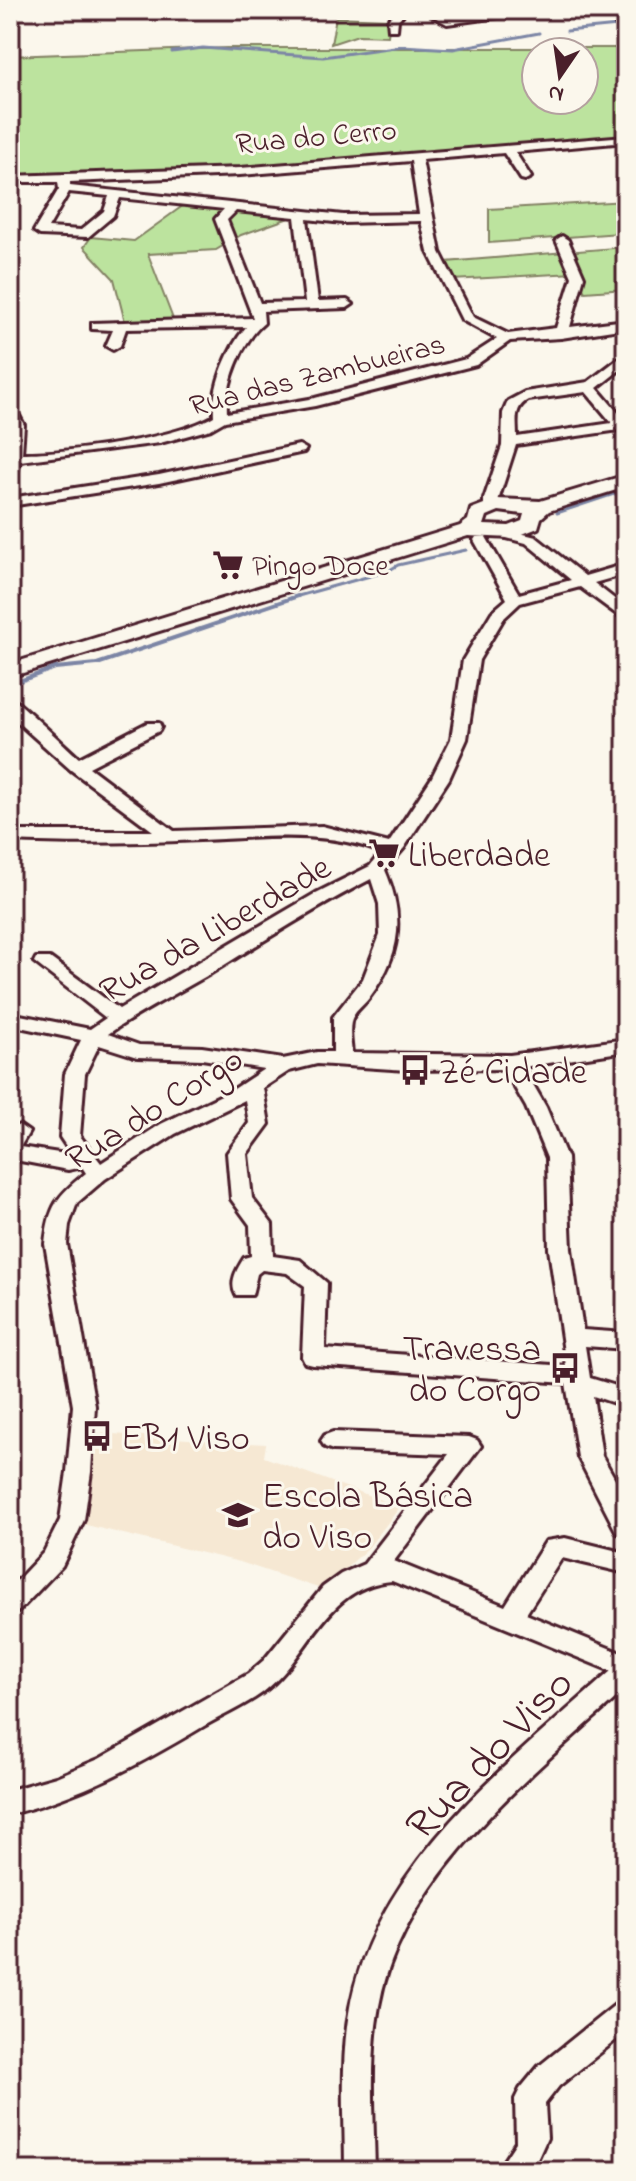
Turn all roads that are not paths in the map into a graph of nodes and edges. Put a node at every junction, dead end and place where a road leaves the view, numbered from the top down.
1 (402, 10) edge
2 (427, 10) edge
3 (545, 10) edge
4 (603, 10) edge
5 (622, 26) dead end
6 (393, 28) dead end
7 (626, 139) edge
8 (507, 148) junction
9 (416, 155) junction
10 (525, 177) dead end
11 (10, 179) edge
12 (64, 184) junction
13 (116, 193) junction
14 (231, 209) junction
15 (301, 215) junction
16 (425, 217) junction
17 (562, 240) dead end
18 (347, 304) dead end
19 (312, 305) junction
20 (257, 307) junction
21 (258, 323) junction
22 (626, 324) edge
23 (97, 326) dead end
24 (121, 326) junction
25 (561, 334) junction
26 (506, 338) junction
27 (113, 346) dead end
28 (626, 357) edge
29 (589, 387) junction
30 (10, 411) edge
31 (221, 418) junction
32 (624, 425) edge
33 (510, 442) junction
34 (299, 449) dead end
35 (11, 462) edge
36 (626, 481) edge
37 (10, 502) edge
38 (505, 520) junction
39 (626, 569) edge
40 (583, 580) junction
41 (515, 600) junction
42 (626, 616) edge
43 (10, 671) edge
44 (10, 702) edge
45 (153, 727) dead end
46 (77, 766) junction
47 (10, 836) edge
48 (170, 836) junction
49 (391, 850) junction
50 (376, 870) junction
51 (43, 962) dead end
52 (117, 1017) junction
53 (10, 1019) edge
54 (93, 1036) junction
55 (626, 1045) edge
56 (343, 1058) junction
57 (510, 1062) junction
58 (283, 1066) junction
59 (253, 1086) junction
60 (13, 1144) edge
61 (92, 1166) junction
62 (262, 1262) junction
63 (244, 1289) dead end
64 (571, 1337) junction
65 (626, 1341) edge
66 (576, 1379) junction
67 (626, 1398) edge
68 (333, 1441) dead end
69 (626, 1526) edge
70 (626, 1563) edge
71 (374, 1569) junction
72 (10, 1604) edge
73 (510, 1618) junction
74 (626, 1666) edge
75 (626, 1673) edge
76 (10, 1802) edge
77 (626, 2014) edge
78 (360, 2171) edge
79 (512, 2171) edge

1 - 6 street
2 - 3 street
4 - 5 street
7 - 8 street, Rua do Cerro
8 - 9 street, Rua do Cerro
8 - 10 street
9 - 12 street, Rua do Cerro
9 - 16 street
11 - 12 street, Rua do Cerro
12 - 13 street
12 - 13 street
13 - 14 street
14 - 15 street
14 - 20 street
15 - 16 street
15 - 19 street
16 - 26 street
17 - 25 street
18 - 19 street
19 - 20 street
20 - 21 street
21 - 24 street
21 - 31 street
22 - 25 street
23 - 24 street
24 - 27 street
25 - 26 street
26 - 31 street, Rua das Zambueiras
28 - 29 street
29 - 32 street
29 - 33 street
30 - 35 street
31 - 35 street, Rua das Zambueiras
32 - 33 street
33 - 38 street
34 - 37 street
36 - 38 main road
38 - 40 street
38 - 41 street
38 - 43 main road
39 - 40 street
40 - 41 street
40 - 42 street
41 - 49 street
44 - 46 street
45 - 46 street
46 - 48 street
47 - 48 street
48 - 49 street
49 - 50 street
50 - 52 street, Rua da Liberdade
50 - 56 street
51 - 52 street
52 - 54 street, Rua da Liberdade
53 - 54 street
54 - 58 street
54 - 61 street, Rua da Liberdade
55 - 57 street, Rua do Corgo
56 - 57 street, Rua do Corgo
56 - 58 street, Rua do Corgo
57 - 64 street
58 - 59 street, Rua do Corgo
59 - 61 street, Rua do Corgo
59 - 62 street
60 - 61 street
61 - 72 street, Rua do Corgo
62 - 63 street
62 - 66 street
64 - 65 street
64 - 66 street
66 - 67 street
66 - 69 street
68 - 71 street
70 - 73 street
71 - 73 street
71 - 76 street
73 - 74 street
75 - 78 street, Rua do Viso
77 - 79 street

